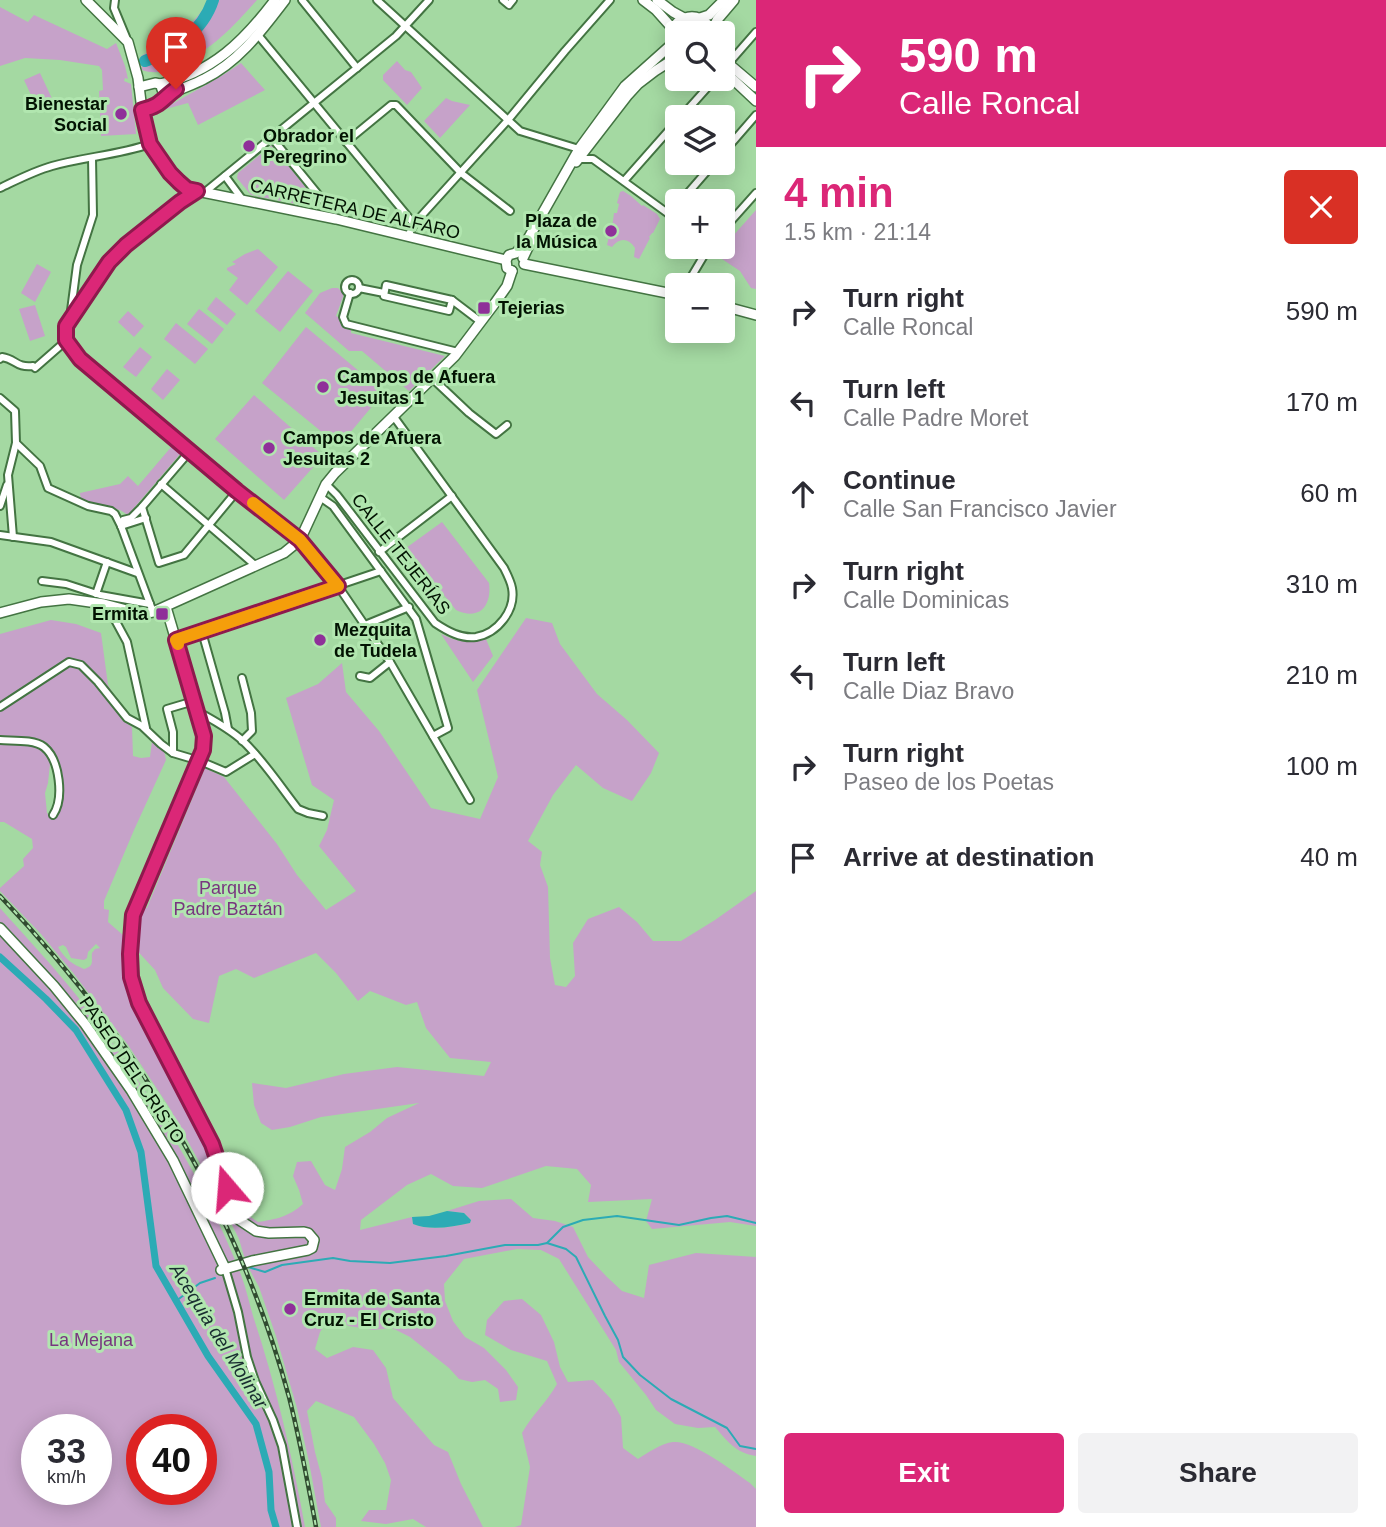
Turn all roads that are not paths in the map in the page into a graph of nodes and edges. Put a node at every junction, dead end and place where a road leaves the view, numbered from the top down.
1 (86, 0) edge
2 (115, 0) edge
3 (275, 0) edge
4 (285, 0) edge
5 (302, 0) edge
6 (377, 0) edge
7 (429, 0) edge
8 (503, 0) edge
9 (513, 0) edge
10 (610, 0) edge
11 (643, 0) edge
12 (657, 0) edge
13 (724, 0) edge
14 (734, 0) edge
15 (684, 18) junction
16 (700, 18) junction
17 (665, 21) edge
18 (680, 21) edge
19 (705, 21) edge
20 (717, 21) edge
21 (405, 26) junction
22 (756, 32) edge
23 (258, 35) junction
24 (128, 42) junction
25 (735, 54) edge
26 (665, 56) edge
27 (665, 65) edge
28 (357, 68) junction
29 (735, 72) edge
30 (735, 76) edge
31 (160, 84) junction
32 (139, 87) junction
33 (756, 88) edge
34 (704, 91) edge
35 (165, 97) junction
36 (756, 101) edge
37 (314, 103) junction
38 (692, 105) edge
39 (142, 110) junction
40 (756, 115) edge
41 (508, 120) junction
42 (665, 135) edge
43 (272, 138) junction
44 (594, 139) junction
45 (735, 139) edge
46 (346, 142) junction
47 (150, 144) junction
48 (579, 149) junction
49 (92, 158) junction
50 (578, 159) junction
51 (593, 159) junction
52 (461, 173) junction
53 (704, 175) edge
54 (225, 176) junction
55 (624, 181) junction
56 (0, 188) edge
57 (691, 189) edge
58 (201, 192) junction
59 (756, 193) edge
60 (242, 199) junction
61 (325, 203) dead end
62 (665, 210) edge
63 (510, 211) dead end
64 (735, 217) edge
65 (414, 224) junction
66 (408, 236) junction
67 (521, 259) junction
68 (506, 260) junction
69 (512, 271) junction
70 (359, 288) junction
71 (665, 292) edge
72 (350, 293) junction
73 (384, 293) junction
74 (452, 300) junction
75 (735, 309) edge
76 (756, 315) edge
77 (70, 320) junction
78 (481, 322) junction
79 (66, 340) junction
80 (458, 352) junction
81 (0, 359) edge
82 (433, 379) junction
83 (0, 398) edge
84 (394, 417) junction
85 (507, 425) dead end
86 (16, 443) junction
87 (190, 451) junction
88 (8, 484) junction
89 (161, 484) junction
90 (326, 484) junction
91 (237, 491) junction
92 (452, 496) junction
93 (320, 497) junction
94 (0, 506) edge
95 (142, 507) junction
96 (146, 518) junction
97 (210, 525) junction
98 (121, 526) junction
99 (0, 535) edge
100 (13, 537) junction
101 (300, 540) junction
102 (379, 552) junction
103 (107, 562) junction
104 (256, 566) junction
105 (381, 571) junction
106 (138, 573) junction
107 (42, 581) dead end
108 (338, 586) junction
109 (96, 594) junction
110 (166, 607) junction
111 (409, 607) junction
112 (152, 608) junction
113 (117, 609) junction
114 (0, 613) edge
115 (365, 625) junction
116 (202, 632) junction
117 (176, 640) junction
118 (390, 662) junction
119 (360, 676) dead end
120 (242, 678) dead end
121 (196, 706) junction
122 (0, 707) edge
123 (228, 729) junction
124 (147, 730) junction
125 (433, 736) junction
126 (0, 740) edge
127 (242, 741) junction
128 (173, 753) junction
129 (255, 754) junction
130 (200, 761) junction
131 (470, 800) dead end
132 (53, 815) dead end
133 (323, 816) dead end
134 (0, 928) edge
135 (223, 1269) junction
136 (297, 1527) edge

1 - 24 street
2 - 24 street
3 - 31 street
4 - 23 street
5 - 28 street
6 - 21 street
7 - 21 street
8 - 9 street
10 - 41 street
11 - 17 street
12 - 15 street
13 - 16 street
14 - 20 street
15 - 16 street
15 - 18 street
16 - 19 street
21 - 28 street
21 - 41 street
22 - 25 street
23 - 35 street
23 - 37 street
24 - 32 street
26 - 48 street
27 - 44 street
28 - 37 street
29 - 33 street
30 - 36 street
31 - 32 street
31 - 35 street
32 - 39 street
34 - 38 street
35 - 39 street
37 - 43 street
37 - 46 street
39 - 47 street
40 - 45 street
41 - 48 street
41 - 52 street
42 - 55 street
43 - 54 street
43 - 61 street
44 - 50 street
44 - 51 street
46 - 52 street
46 - 65 street
47 - 49 street
47 - 58 street
48 - 67 street
49 - 56 street
49 - 77 street
50 - 51 street
50 - 67 street
51 - 55 street
52 - 63 street
52 - 65 street
53 - 57 street
54 - 58 street
54 - 60 street
55 - 62 street
58 - 60 street, CARRETERA DE ALFARO
58 - 77 street
59 - 64 street
60 - 66 street, CARRETERA DE ALFARO
65 - 66 street
66 - 68 street, CARRETERA DE ALFARO
67 - 68 street
67 - 69 street
67 - 71 street
68 - 69 street
69 - 78 street
70 - 72 street
70 - 72 street
70 - 73 street
72 - 80 street
73 - 74 street
73 - 74 street
74 - 78 street
75 - 76 street
77 - 79 street
78 - 80 street
79 - 81 street
79 - 87 street
80 - 82 street
82 - 84 street
82 - 85 street
83 - 86 street
84 - 90 street
84 - 92 street, CALLE TEJERÍAS
86 - 88 street
86 - 98 street
87 - 89 street
87 - 91 street
88 - 94 street
88 - 100 street
89 - 95 street
89 - 97 street
90 - 93 street
90 - 102 street, CALLE TEJERÍAS
91 - 97 street
91 - 101 street
92 - 102 street
92 - 102 street, CALLE TEJERÍAS
93 - 101 street
93 - 105 street, CALLE TEJERÍAS
95 - 96 street
95 - 98 street
96 - 97 street
96 - 98 street
97 - 104 street
98 - 106 street
99 - 100 street
100 - 103 street
101 - 104 street
101 - 108 street
103 - 106 street
103 - 109 street
104 - 110 street
105 - 108 street
105 - 111 street, CALLE TEJERÍAS
106 - 112 street
107 - 109 street
108 - 115 street
108 - 116 street
109 - 112 street
110 - 112 street
110 - 117 street
111 - 115 street
111 - 125 street, CALLE TEJERÍAS
112 - 113 street
113 - 114 street
113 - 124 street
115 - 118 street
116 - 117 street
116 - 123 street
117 - 121 street
118 - 119 street
118 - 125 street
120 - 127 street
121 - 123 street
121 - 128 street
121 - 130 street
122 - 124 street
123 - 127 street
124 - 128 street
125 - 131 street
126 - 132 street
127 - 129 street
128 - 130 street
129 - 130 street
129 - 133 street
130 - 135 street
134 - 135 street, PASEO DEL CRISTO
135 - 136 street, PASEO DEL CRISTO

